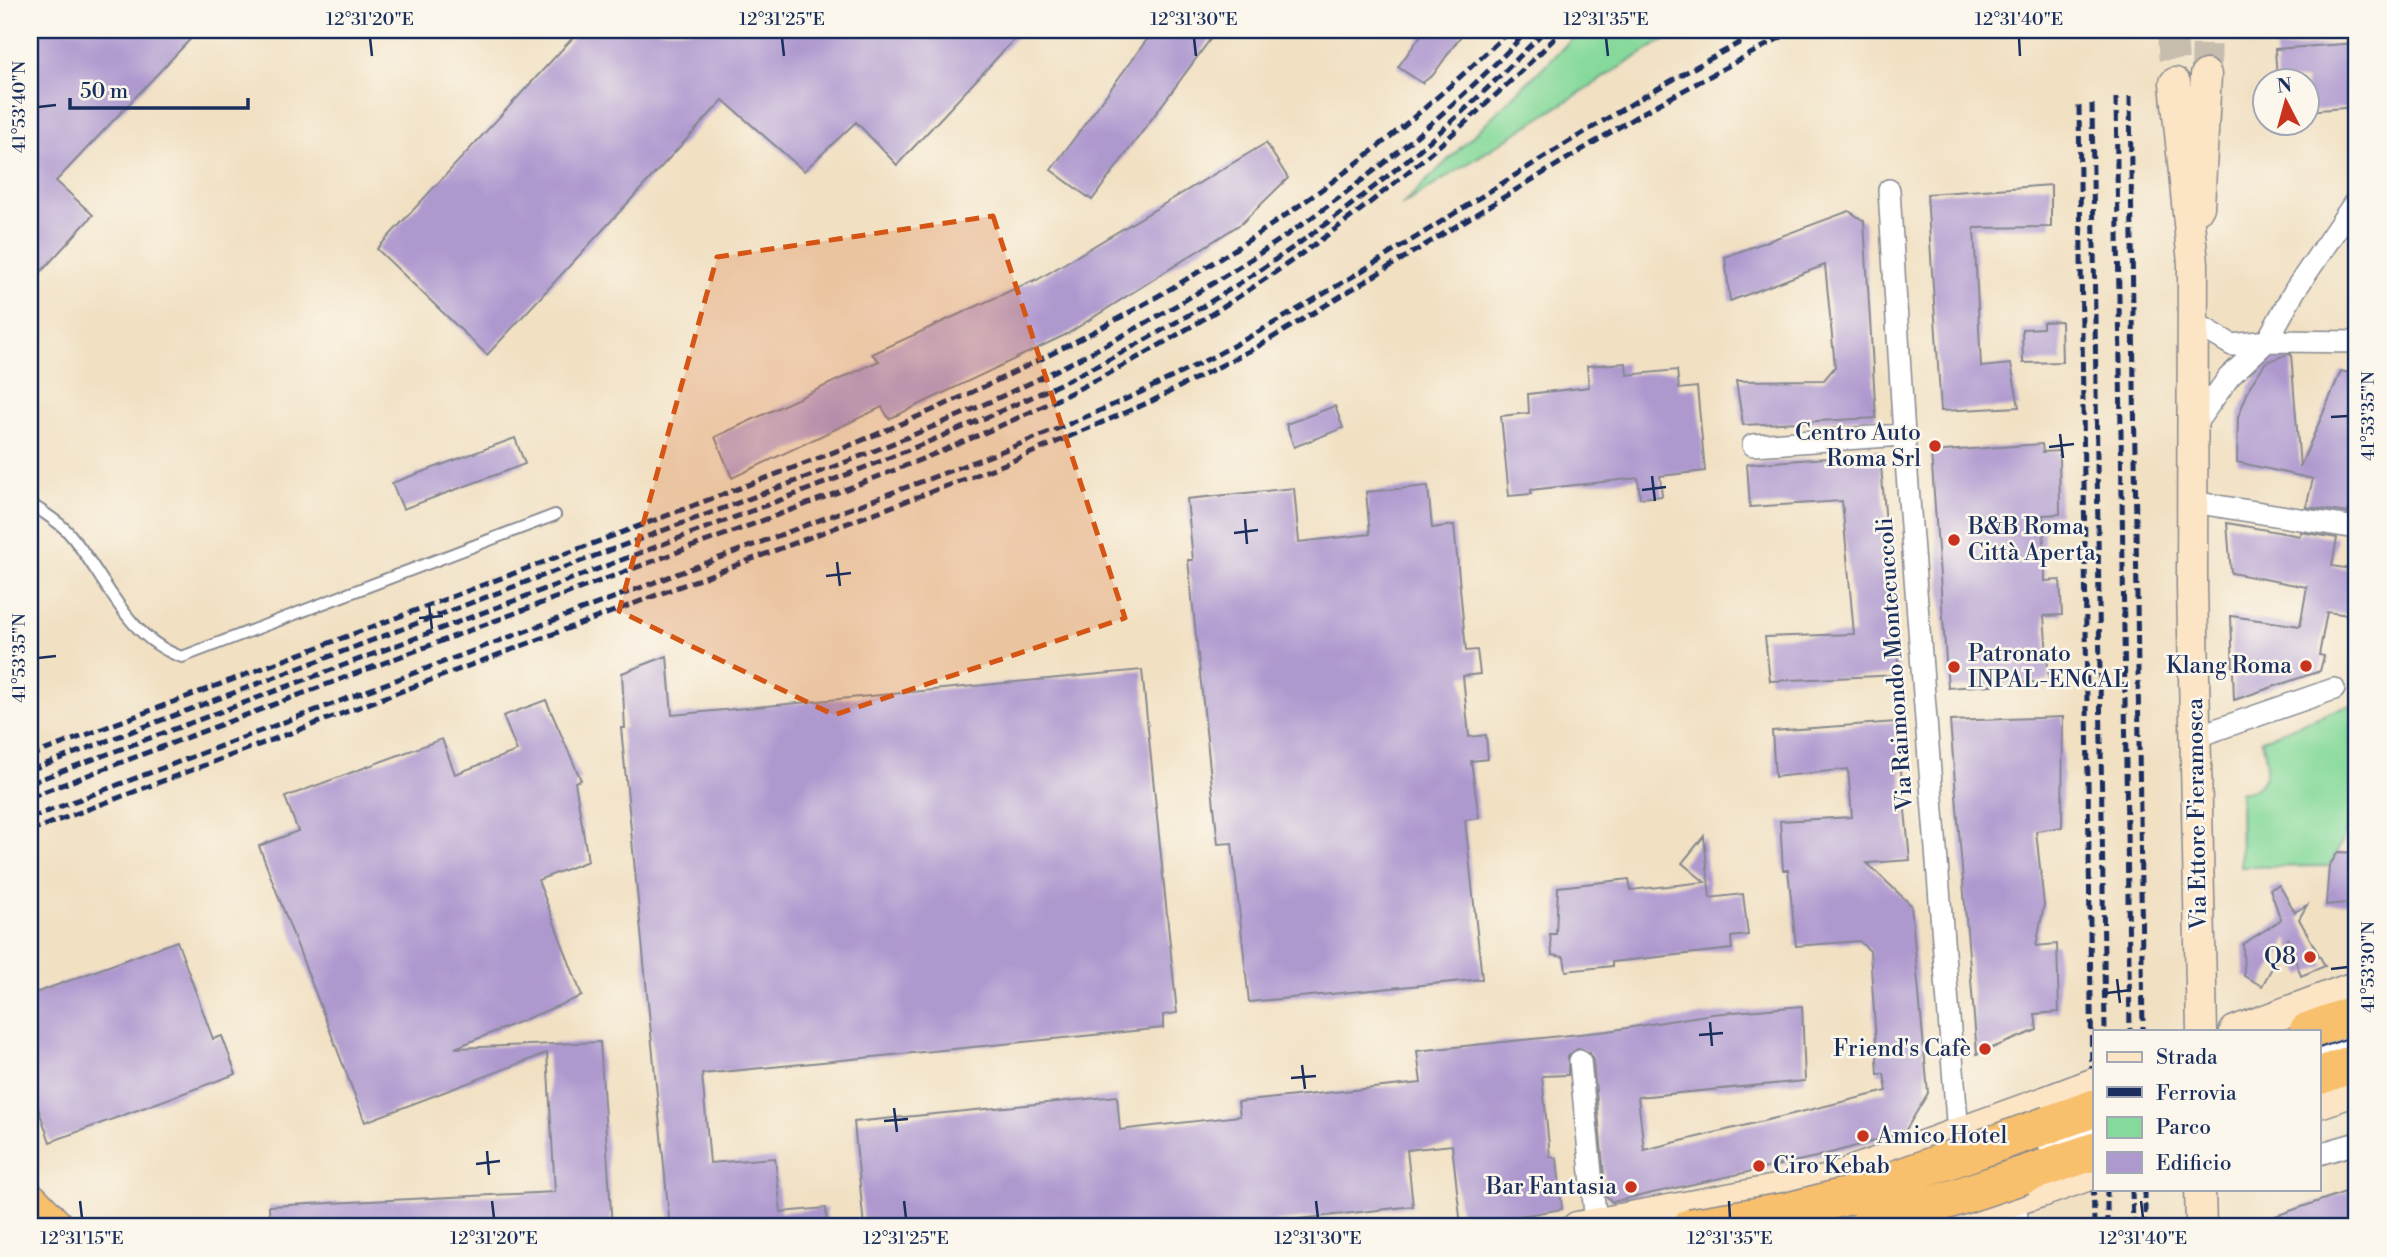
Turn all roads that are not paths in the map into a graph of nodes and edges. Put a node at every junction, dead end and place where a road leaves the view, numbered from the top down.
1 (2206, 75) tunnel mouth
2 (2175, 83) tunnel mouth
3 (1889, 190) dead end
4 (2357, 199) edge
5 (2193, 262) junction
6 (2192, 321) junction
7 (2267, 341) junction
8 (2357, 342) edge
9 (2192, 428) junction
10 (1904, 435) junction
11 (1753, 445) dead end
12 (2192, 502) junction
13 (30, 503) edge
14 (555, 515) dead end
15 (2357, 528) edge
16 (2334, 689) dead end
17 (2195, 737) junction
18 (2357, 986) edge
19 (2357, 1013) edge
20 (2202, 1030) edge
21 (2238, 1030) edge
22 (2311, 1030) edge
23 (2357, 1038) edge
24 (2320, 1052) edge
25 (1580, 1061) dead end
26 (2357, 1062) edge
27 (2320, 1076) edge
28 (2093, 1084) edge
29 (2357, 1090) edge
30 (2320, 1103) edge
31 (2093, 1109) edge
32 (2357, 1129) edge
33 (2093, 1130) edge
34 (2357, 1143) edge
35 (1965, 1151) junction
36 (2093, 1153) edge
37 (2325, 1153) edge
38 (2093, 1174) edge
39 (2200, 1190) edge
40 (30, 1201) edge
41 (2016, 1214) edge
42 (2201, 1224) edge
43 (1586, 1226) edge
44 (55, 1227) edge
45 (1691, 1227) edge
46 (1867, 1227) edge
47 (1918, 1227) edge
48 (1930, 1227) edge
49 (1980, 1227) edge

1 - 5 street, Via Ettore Fieramosca
2 - 5 street, Via Ettore Fieramosca
3 - 10 street, Via Raimondo Montecuccoli
4 - 7 street
5 - 6 street, Via Ettore Fieramosca
6 - 7 street
6 - 9 street, Via Ettore Fieramosca
7 - 8 street
7 - 9 street
9 - 12 street, Via Ettore Fieramosca
10 - 11 street
10 - 35 street, Via Raimondo Montecuccoli
12 - 15 street
12 - 17 street, Via Ettore Fieramosca
13 - 14 lane
16 - 17 street
17 - 20 street, Via Ettore Fieramosca
18 - 21 street
19 - 22 highway
23 - 24 lane
25 - 43 street
26 - 27 highway
28 - 35 street, bridge
29 - 30 street
31 - 45 highway, bridge
32 - 37 street
33 - 35 lane, bridge
34 - 37 street
35 - 41 street
35 - 43 street
35 - 47 street
36 - 46 highway, bridge
38 - 41 street, bridge
39 - 42 street
40 - 44 highway
41 - 48 street
41 - 49 street

